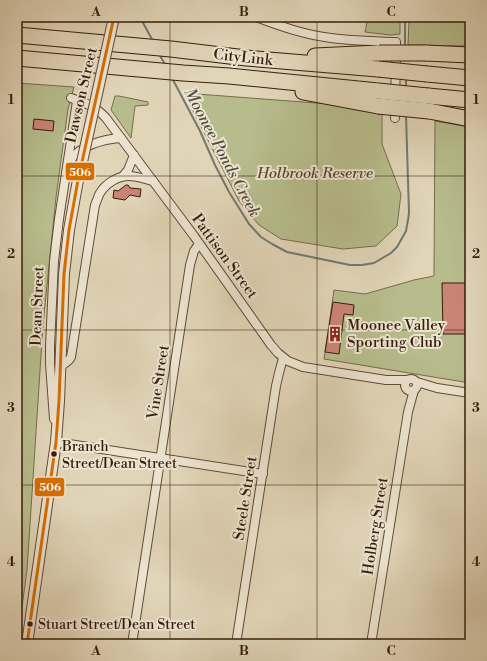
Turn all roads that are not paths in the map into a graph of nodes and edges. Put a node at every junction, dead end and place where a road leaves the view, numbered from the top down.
1 (114, 17) edge
2 (256, 17) edge
3 (17, 35) edge
4 (470, 55) edge
5 (17, 58) edge
6 (246, 58) junction
7 (183, 73) junction
8 (470, 78) edge
9 (74, 99) joint
10 (470, 100) edge
11 (395, 118) dead end
12 (470, 119) edge
13 (121, 138) junction
14 (134, 155) junction
15 (66, 172) junction
16 (123, 176) junction
17 (78, 180) joint
18 (153, 181) junction
19 (199, 244) junction
20 (284, 358) junction
21 (60, 366) junction
22 (411, 386) junction
23 (470, 393) edge
24 (56, 442) junction
25 (160, 458) junction
26 (263, 474) junction
27 (27, 644) edge
28 (132, 644) edge
29 (236, 644) edge
30 (371, 644) edge

1 - 17 street, Dawson Street, bridge
2 - 11 street
3 - 6 highway, CityLink
4 - 6 highway, bridge
5 - 7 highway, CityLink
6 - 8 highway, CityLink, bridge
7 - 10 highway, CityLink, bridge
7 - 12 highway, bridge
9 - 13 street, Pattison Street
9 - 15 street, Dean Street
13 - 14 street, Pattison Street
13 - 15 street, Dean Street
14 - 16 street
14 - 18 street, Pattison Street
15 - 24 street, Dean Street
16 - 18 street
16 - 21 street
17 - 21 street, Dean Street
18 - 19 street, Pattison Street
19 - 20 street, Pattison Street
19 - 25 street, Vine Street
20 - 22 street, Pattison Street
20 - 26 street, Steele Street
21 - 24 street, Dean Street
22 - 23 street, Pattison Street
22 - 30 street, Holberg Street
24 - 25 street
24 - 27 street, Dean Street
25 - 26 street
25 - 28 street, Vine Street
26 - 29 street, Steele Street

